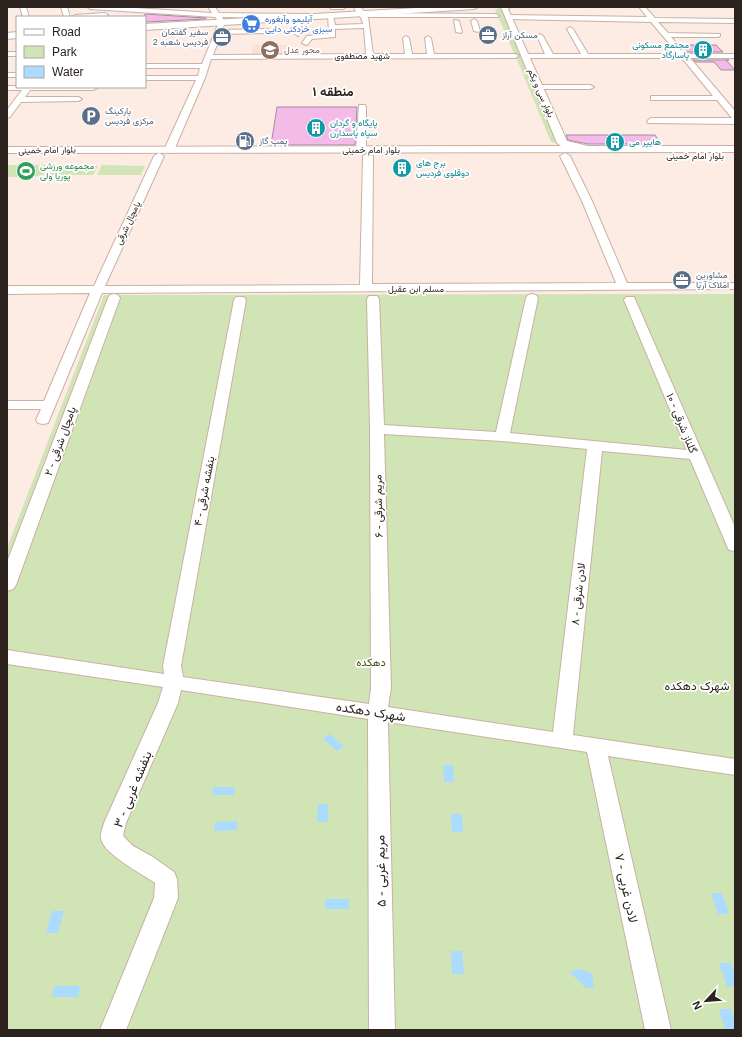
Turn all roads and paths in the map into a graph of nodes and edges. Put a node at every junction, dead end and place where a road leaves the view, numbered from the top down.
1 (90, 7) edge
2 (211, 7) edge
3 (239, 7) edge
4 (267, 7) edge
5 (286, 7) edge
6 (343, 7) edge
7 (356, 7) edge
8 (442, 7) edge
9 (473, 7) edge
10 (642, 7) edge
11 (72, 10) edge
12 (506, 11) edge
13 (332, 12) edge
14 (389, 13) junction
15 (124, 14) dead end
16 (363, 14) junction
17 (217, 15) junction
18 (244, 15) junction
19 (274, 15) junction
20 (418, 15) junction
21 (671, 15) dead end
22 (296, 16) junction
23 (585, 18) junction
24 (653, 20) junction
25 (676, 20) junction
26 (468, 21) edge
27 (704, 21) junction
28 (735, 21) edge
29 (222, 22) junction
30 (616, 22) junction
31 (419, 25) dead end
32 (367, 26) junction
33 (331, 27) junction
34 (146, 28) edge
35 (570, 29) dead end
36 (268, 31) dead end
37 (219, 32) junction
38 (298, 34) dead end
39 (666, 35) junction
40 (718, 35) junction
41 (540, 36) dead end
42 (406, 38) dead end
43 (428, 38) dead end
44 (725, 42) dead end
45 (306, 43) dead end
46 (509, 44) dead end
47 (464, 46) dead end
48 (238, 49) dead end
49 (370, 56) junction
50 (409, 56) junction
51 (431, 56) junction
52 (466, 56) junction
53 (550, 56) junction
54 (586, 56) junction
55 (684, 56) junction
56 (707, 56) junction
57 (735, 56) edge
58 (209, 57) junction
59 (235, 57) junction
60 (519, 59) junction
61 (146, 64) edge
62 (715, 64) dead end
63 (205, 66) junction
64 (146, 78) edge
65 (200, 78) junction
66 (538, 87) junction
67 (590, 87) dead end
68 (696, 87) dead end
69 (710, 87) junction
70 (7, 88) edge
71 (29, 88) edge
72 (92, 90) edge
73 (52, 94) edge
74 (720, 98) junction
75 (78, 99) dead end
76 (654, 99) dead end
77 (14, 103) edge
78 (362, 107) dead end
79 (7, 114) edge
80 (735, 116) edge
81 (650, 121) dead end
82 (735, 121) edge
83 (563, 143) junction
84 (735, 149) edge
85 (7, 150) edge
86 (522, 150) junction
87 (602, 150) junction
88 (91, 152) junction
89 (164, 153) junction
90 (364, 153) junction
91 (648, 153) junction
92 (669, 153) junction
93 (7, 155) edge
94 (565, 156) junction
95 (735, 156) edge
96 (735, 286) edge
97 (7, 290) edge
98 (97, 291) junction
99 (626, 293) junction
100 (369, 294) junction
101 (114, 298) dead end
102 (532, 298) dead end
103 (240, 300) dead end
104 (7, 405) edge
105 (49, 405) junction
106 (43, 420) dead end
107 (377, 429) junction
108 (502, 437) junction
109 (595, 446) junction
110 (695, 455) junction
111 (735, 546) edge
112 (7, 585) edge
113 (7, 657) edge
114 (174, 682) junction
115 (378, 712) junction
116 (562, 741) junction
117 (596, 746) junction
118 (735, 767) edge
119 (113, 1030) edge
120 (382, 1030) edge
121 (658, 1030) edge

1 - 17 street
2 - 17 street
3 - 18 street
4 - 19 street
5 - 22 street
6 - 13 street
7 - 16 street
8 - 14 main road
9 - 14 main road
9 - 26 street
10 - 24 street
11 - 15 street
12 - 23 street
12 - 26 main road
12 - 60 main road, بلوار سی و یکم
13 - 16 main road
13 - 22 main road
13 - 33 street
14 - 16 main road
14 - 20 street
16 - 32 street
17 - 18 street
17 - 29 street
18 - 19 street
19 - 22 street
20 - 26 street
20 - 31 street
21 - 25 street
22 - 29 main road
22 - 38 street
23 - 30 street
23 - 30 street
24 - 25 street
24 - 30 street
24 - 39 street
25 - 27 street
27 - 28 street
27 - 40 street
29 - 34 main road
29 - 37 street
32 - 33 street
32 - 49 street
33 - 45 street
35 - 54 street
36 - 37 street
37 - 58 street
39 - 40 street
39 - 55 street
40 - 44 street
41 - 53 street
42 - 50 street
43 - 51 street
46 - 60 main road, بلوار سی و یکم
47 - 52 street
48 - 59 street
49 - 50 street, شهید مصطفوی
49 - 59 street, شهید مصطفوی
50 - 51 street, شهید مصطفوی
51 - 52 street, شهید مصطفوی
52 - 60 street, شهید مصطفوی
53 - 54 street, شهید مصطفوی
53 - 60 street, شهید مصطفوی
54 - 55 street, شهید مصطفوی
55 - 56 street, شهید مصطفوی
55 - 69 street
56 - 57 street, شهید مصطفوی
56 - 62 street
58 - 59 street, شهید مصطفوی
58 - 63 street
60 - 66 main road, بلوار سی و یکم
61 - 63 street
63 - 65 street
64 - 65 street
65 - 89 street, پامچال شرقی
66 - 67 street
66 - 83 main road, بلوار سی و یکم
68 - 69 street
69 - 74 street
70 - 71 street
71 - 73 street
71 - 77 street
72 - 73 street
73 - 75 street
73 - 77 street
74 - 76 street
74 - 80 street
77 - 79 street
78 - 90 street, مریم شرقی - ۶
81 - 82 street
83 - 86 main road
83 - 87 main road
84 - 92 main road, بلوار امام خمینی
85 - 88 main road, بلوار امام خمینی
86 - 87 main road, بلوار امام خمینی
86 - 90 main road, بلوار امام خمینی
87 - 91 main road, بلوار امام خمینی
88 - 89 main road, بلوار امام خمینی
88 - 93 main road, بلوار امام خمینی
89 - 90 main road, بلوار امام خمینی
89 - 98 street, پامچال شرقی
90 - 94 main road, بلوار امام خمینی
90 - 100 street, مریم شرقی - ۶
91 - 92 main road, بلوار امام خمینی
91 - 94 main road, بلوار امام خمینی
92 - 95 main road, بلوار امام خمینی
94 - 99 street, گلناز شرقی - ۱۰
96 - 99 street, مسلم ابن عقیل
97 - 98 street, مسلم ابن عقیل
98 - 100 street, مسلم ابن عقیل
98 - 105 street, پامچال شرقی
99 - 100 street, مسلم ابن عقیل
99 - 110 street, گلناز شرقی - ۱۰
100 - 107 street, مریم شرقی - ۶
101 - 112 street, پامچال شرقی - ۲
102 - 108 street
103 - 114 street, بنفشه شرقی - ۴
104 - 105 street
105 - 106 street, پامچال شرقی
107 - 108 street
107 - 115 street, مریم شرقی - ۶
108 - 109 street
109 - 110 street
109 - 116 street, لادن شرقی - ۸
110 - 111 street, گلناز شرقی - ۱۰
113 - 114 street, شهرک دهکده
114 - 115 street, شهرک دهکده
114 - 119 street, بنفشه غربی - ۳
115 - 116 street, شهرک دهکده
115 - 120 street, مریم غربی - ۵
116 - 117 street, شهرک دهکده
117 - 118 street, شهرک دهکده
117 - 121 street, لادن غربی - ۷

